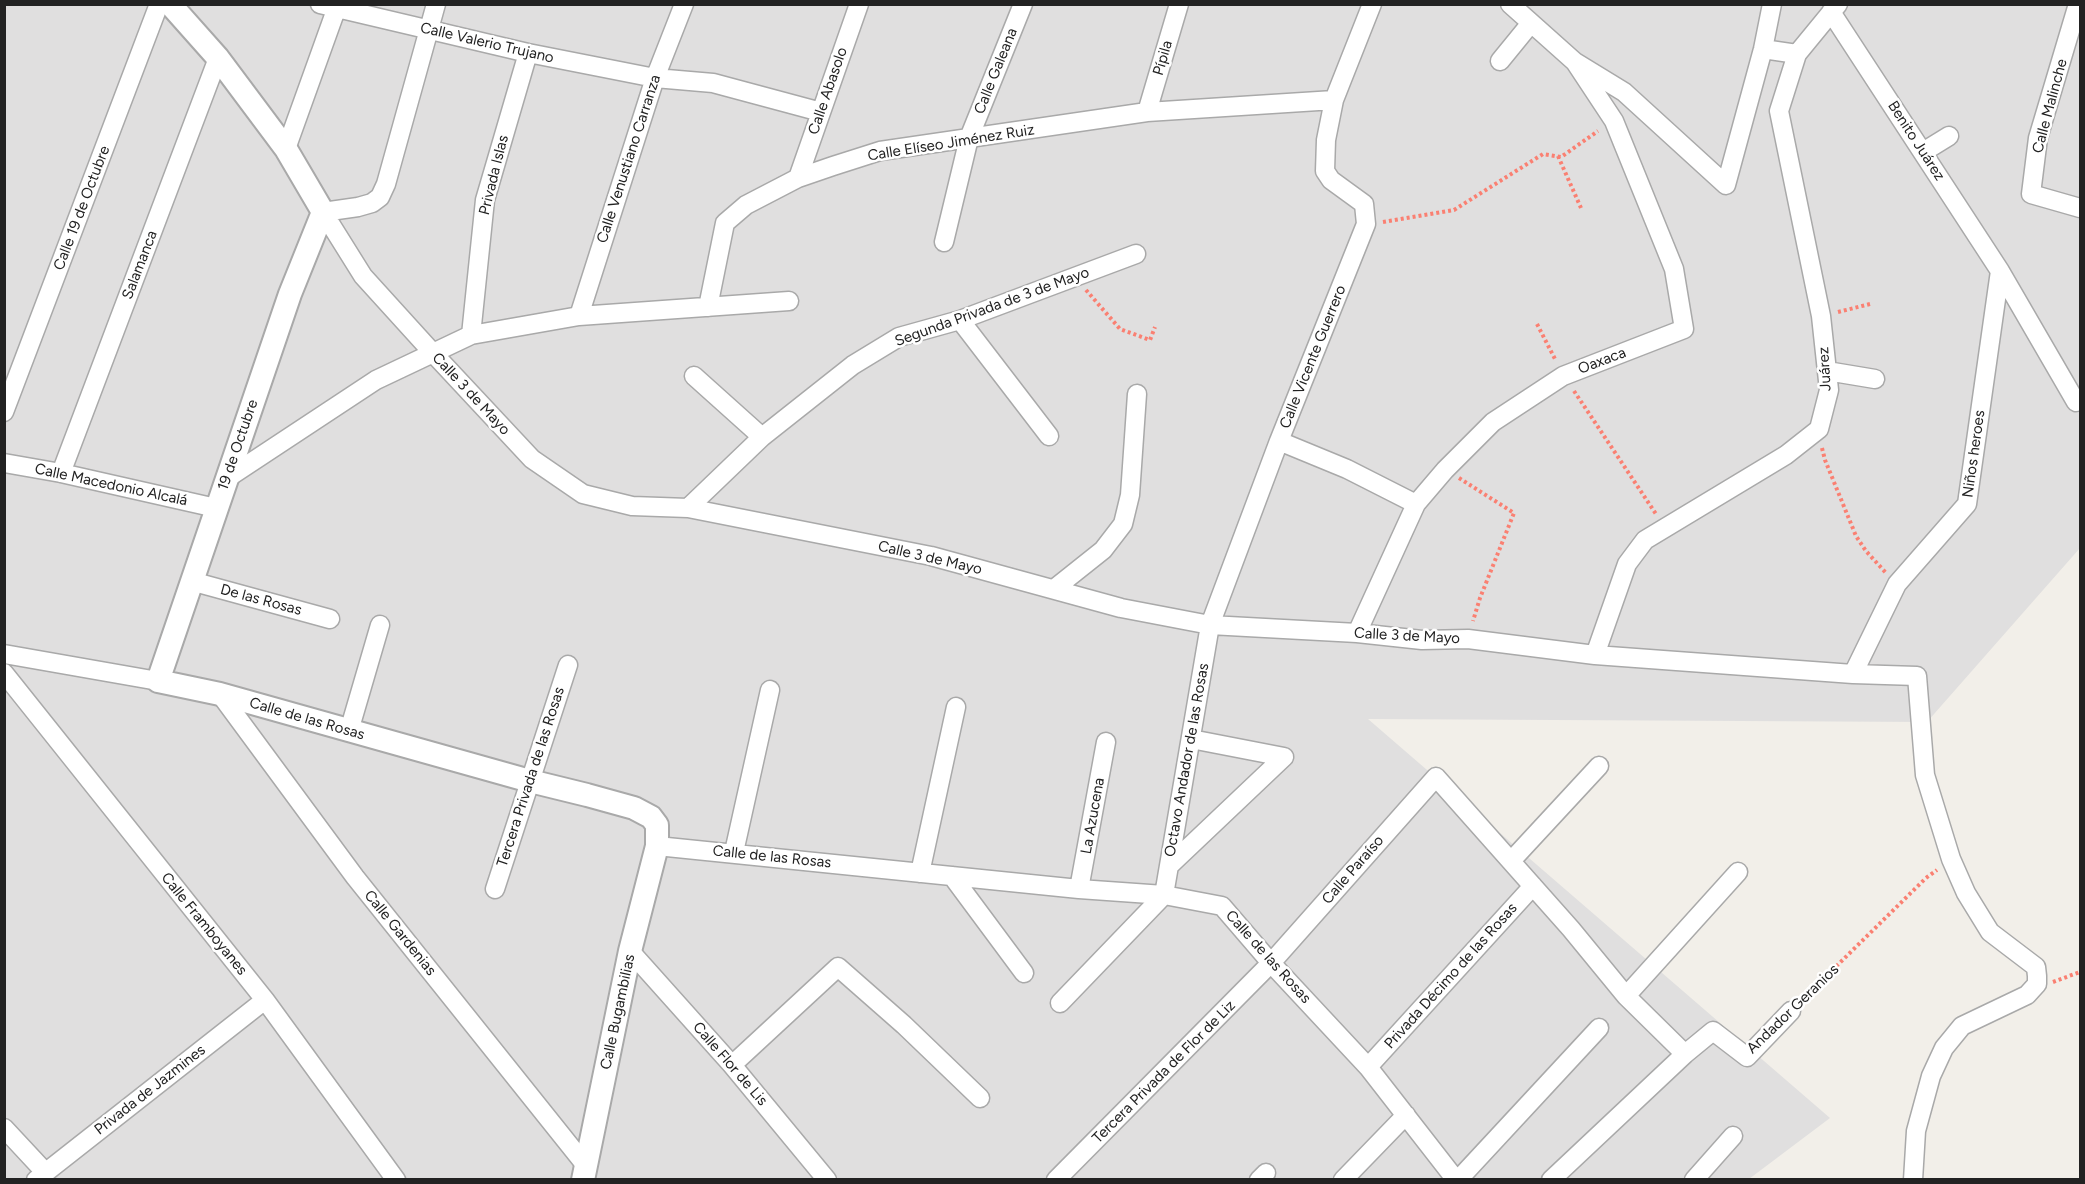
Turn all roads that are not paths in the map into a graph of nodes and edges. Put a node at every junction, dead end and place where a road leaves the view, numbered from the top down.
1 (159, 4) edge
2 (170, 4) edge
3 (436, 4) edge
4 (684, 4) edge
5 (859, 4) edge
6 (1023, 4) edge
7 (1179, 4) edge
8 (1372, 4) edge
9 (1510, 4) edge
10 (1772, 4) edge
11 (2078, 4) edge
12 (328, 6) edge
13 (1834, 8) edge
14 (1531, 23) junction
15 (429, 29) junction
16 (1762, 49) junction
17 (528, 53) junction
18 (1797, 54) junction
19 (218, 58) junction
20 (1500, 61) dead end
21 (1575, 62) junction
22 (655, 78) junction
23 (1334, 100) junction
24 (821, 112) junction
25 (1147, 112) junction
26 (1949, 136) dead end
27 (969, 138) junction
28 (286, 149) junction
29 (1923, 152) junction
30 (798, 178) junction
31 (2080, 208) edge
32 (323, 212) junction
33 (944, 242) dead end
34 (1136, 254) dead end
35 (2000, 271) junction
36 (789, 301) dead end
37 (708, 307) junction
38 (579, 316) junction
39 (960, 320) junction
40 (471, 335) junction
41 (432, 352) junction
42 (1827, 371) junction
43 (694, 376) dead end
44 (1875, 379) dead end
45 (1137, 394) dead end
46 (2076, 402) dead end
47 (4, 412) edge
48 (1049, 436) dead end
49 (762, 437) junction
50 (1280, 441) junction
51 (4, 463) edge
52 (60, 473) junction
53 (226, 479) junction
54 (1416, 504) junction
55 (216, 508) junction
56 (688, 508) junction
57 (191, 581) junction
58 (1054, 589) junction
59 (330, 619) dead end
60 (380, 625) dead end
61 (1210, 625) junction
62 (1357, 633) junction
63 (4, 654) edge
64 (1595, 656) junction
65 (568, 665) dead end
66 (4, 673) edge
67 (1853, 674) junction
68 (158, 681) junction
69 (770, 690) dead end
70 (220, 694) junction
71 (956, 707) dead end
72 (350, 731) junction
73 (1191, 739) junction
74 (1107, 742) dead end
75 (1599, 766) dead end
76 (530, 781) junction
77 (657, 846) junction
78 (734, 852) junction
79 (1511, 861) junction
80 (1169, 866) junction
81 (1738, 872) dead end
82 (920, 873) junction
83 (952, 876) junction
84 (1533, 885) junction
85 (495, 889) dead end
86 (1079, 889) junction
87 (1164, 896) junction
88 (630, 951) junction
89 (1271, 963) junction
90 (1024, 973) dead end
91 (1626, 996) junction
92 (265, 1000) junction
93 (1060, 1003) dead end
94 (1791, 1011) road end
95 (1599, 1028) dead end
96 (1685, 1054) junction
97 (732, 1065) junction
98 (1368, 1067) junction
99 (980, 1098) dead end
100 (1406, 1115) junction
101 (4, 1128) edge
102 (1733, 1136) dead end
103 (585, 1173) edge
104 (40, 1176) edge
105 (396, 1179) edge
106 (827, 1179) edge
107 (1056, 1179) edge
108 (1343, 1179) edge
109 (1457, 1179) edge
110 (1551, 1179) edge
111 (1694, 1179) edge
112 (1913, 1179) edge

1 - 47 street, Calle 19 de Octubre
2 - 19 street, Calle 3 de Mayo
3 - 15 street
4 - 22 street, Calle Venustiano Carranza
5 - 24 street, Calle Abasolo
6 - 27 street, Calle Galeana
7 - 25 street, Pípila
8 - 23 street
9 - 14 street
10 - 16 street
11 - 31 street, Calle Malinche
12 - 15 street, Calle Valerio Trujano
12 - 28 street
13 - 18 street
13 - 29 street, Benito Juárez
14 - 20 street
14 - 21 street
15 - 17 street, Calle Valerio Trujano
15 - 32 street
16 - 18 street
16 - 21 street
17 - 22 street, Calle Valerio Trujano
17 - 40 street, Privada Islas
18 - 42 street, Juárez
19 - 28 street, Calle 3 de Mayo
19 - 52 street, Salamanca
21 - 54 street, Oaxaca
22 - 24 street, Calle Valerio Trujano
22 - 38 street, Calle Venustiano Carranza
23 - 25 street, Calle Elíseo Jiménez Ruiz
23 - 50 street, Calle Vicente Guerrero
24 - 30 street, Calle Abasolo
25 - 27 street, Calle Elíseo Jiménez Ruiz
26 - 29 street
27 - 30 street, Calle Elíseo Jiménez Ruiz
27 - 33 street, Calle Galeana
28 - 32 street, Calle 3 de Mayo
29 - 35 street, Benito Juárez
30 - 37 street, Calle Elíseo Jiménez Ruiz
32 - 41 street, Calle 3 de Mayo
32 - 53 street, 19 de Octubre
34 - 39 street, Segunda Privada de 3 de Mayo
35 - 46 street, Benito Juárez
35 - 67 street, Niños heroes
36 - 37 street
37 - 38 street
38 - 40 street
39 - 48 street
39 - 49 street, Segunda Privada de 3 de Mayo
40 - 41 street
41 - 53 street
41 - 56 street, Calle 3 de Mayo
42 - 44 street
42 - 64 street, Juárez
43 - 49 street
45 - 58 street
49 - 56 street, Segunda Privada de 3 de Mayo
50 - 54 street
50 - 61 street, Calle Vicente Guerrero
51 - 52 street, Calle Macedonio Alcalá
52 - 55 street, Calle Macedonio Alcalá
53 - 55 street, 19 de Octubre
54 - 62 street, Oaxaca
55 - 57 street, 19 de Octubre
56 - 58 street, Calle 3 de Mayo
57 - 59 street, De las Rosas
57 - 68 street, 19 de Octubre
58 - 61 street, Calle 3 de Mayo
60 - 72 street
61 - 62 street, Calle 3 de Mayo
61 - 73 street, Octavo Andador de las Rosas
62 - 64 street, Calle 3 de Mayo
63 - 68 street, Calle de las Rosas
64 - 67 street, Calle 3 de Mayo
65 - 76 street, Tercera Privada de las Rosas
66 - 92 street, Calle Framboyanes
67 - 112 street, Calle 3 de Mayo
68 - 70 street, Calle de las Rosas
69 - 78 street
70 - 72 street, Calle de las Rosas
70 - 103 street, Calle Gardenias
71 - 82 street
72 - 76 street, Calle de las Rosas
73 - 80 street, Octavo Andador de las Rosas
73 - 80 street
74 - 86 street, La Azucena
75 - 79 street
76 - 77 street, Calle de las Rosas
76 - 85 street, Tercera Privada de las Rosas
77 - 78 street, Calle de las Rosas
77 - 88 street, Calle Bugambilias
78 - 82 street, Calle de las Rosas
79 - 84 street
79 - 89 street, Calle Paraíso
80 - 87 street, Octavo Andador de las Rosas
81 - 91 street
82 - 83 street, Calle de las Rosas
83 - 86 street, Calle de las Rosas
83 - 90 street
84 - 91 street
84 - 98 street, Privada Décimo de las Rosas
86 - 87 street, Calle de las Rosas
87 - 89 street, Calle de las Rosas
87 - 93 street
88 - 97 street, Calle Flor de Lis
88 - 103 street, Calle Bugambilias
89 - 98 street, Calle de las Rosas
89 - 107 street, Tercera Privada de Flor de Liz
91 - 96 street
92 - 104 street, Privada de Jazmines
92 - 105 street, Calle Framboyanes
94 - 96 street, Andador Geranios
95 - 109 street
96 - 110 street, Andador Geranios
97 - 99 street
97 - 106 street, Calle Flor de Lis
98 - 100 street, Calle de las Rosas
100 - 108 street
100 - 109 street, Calle de las Rosas
101 - 104 street
102 - 111 street

